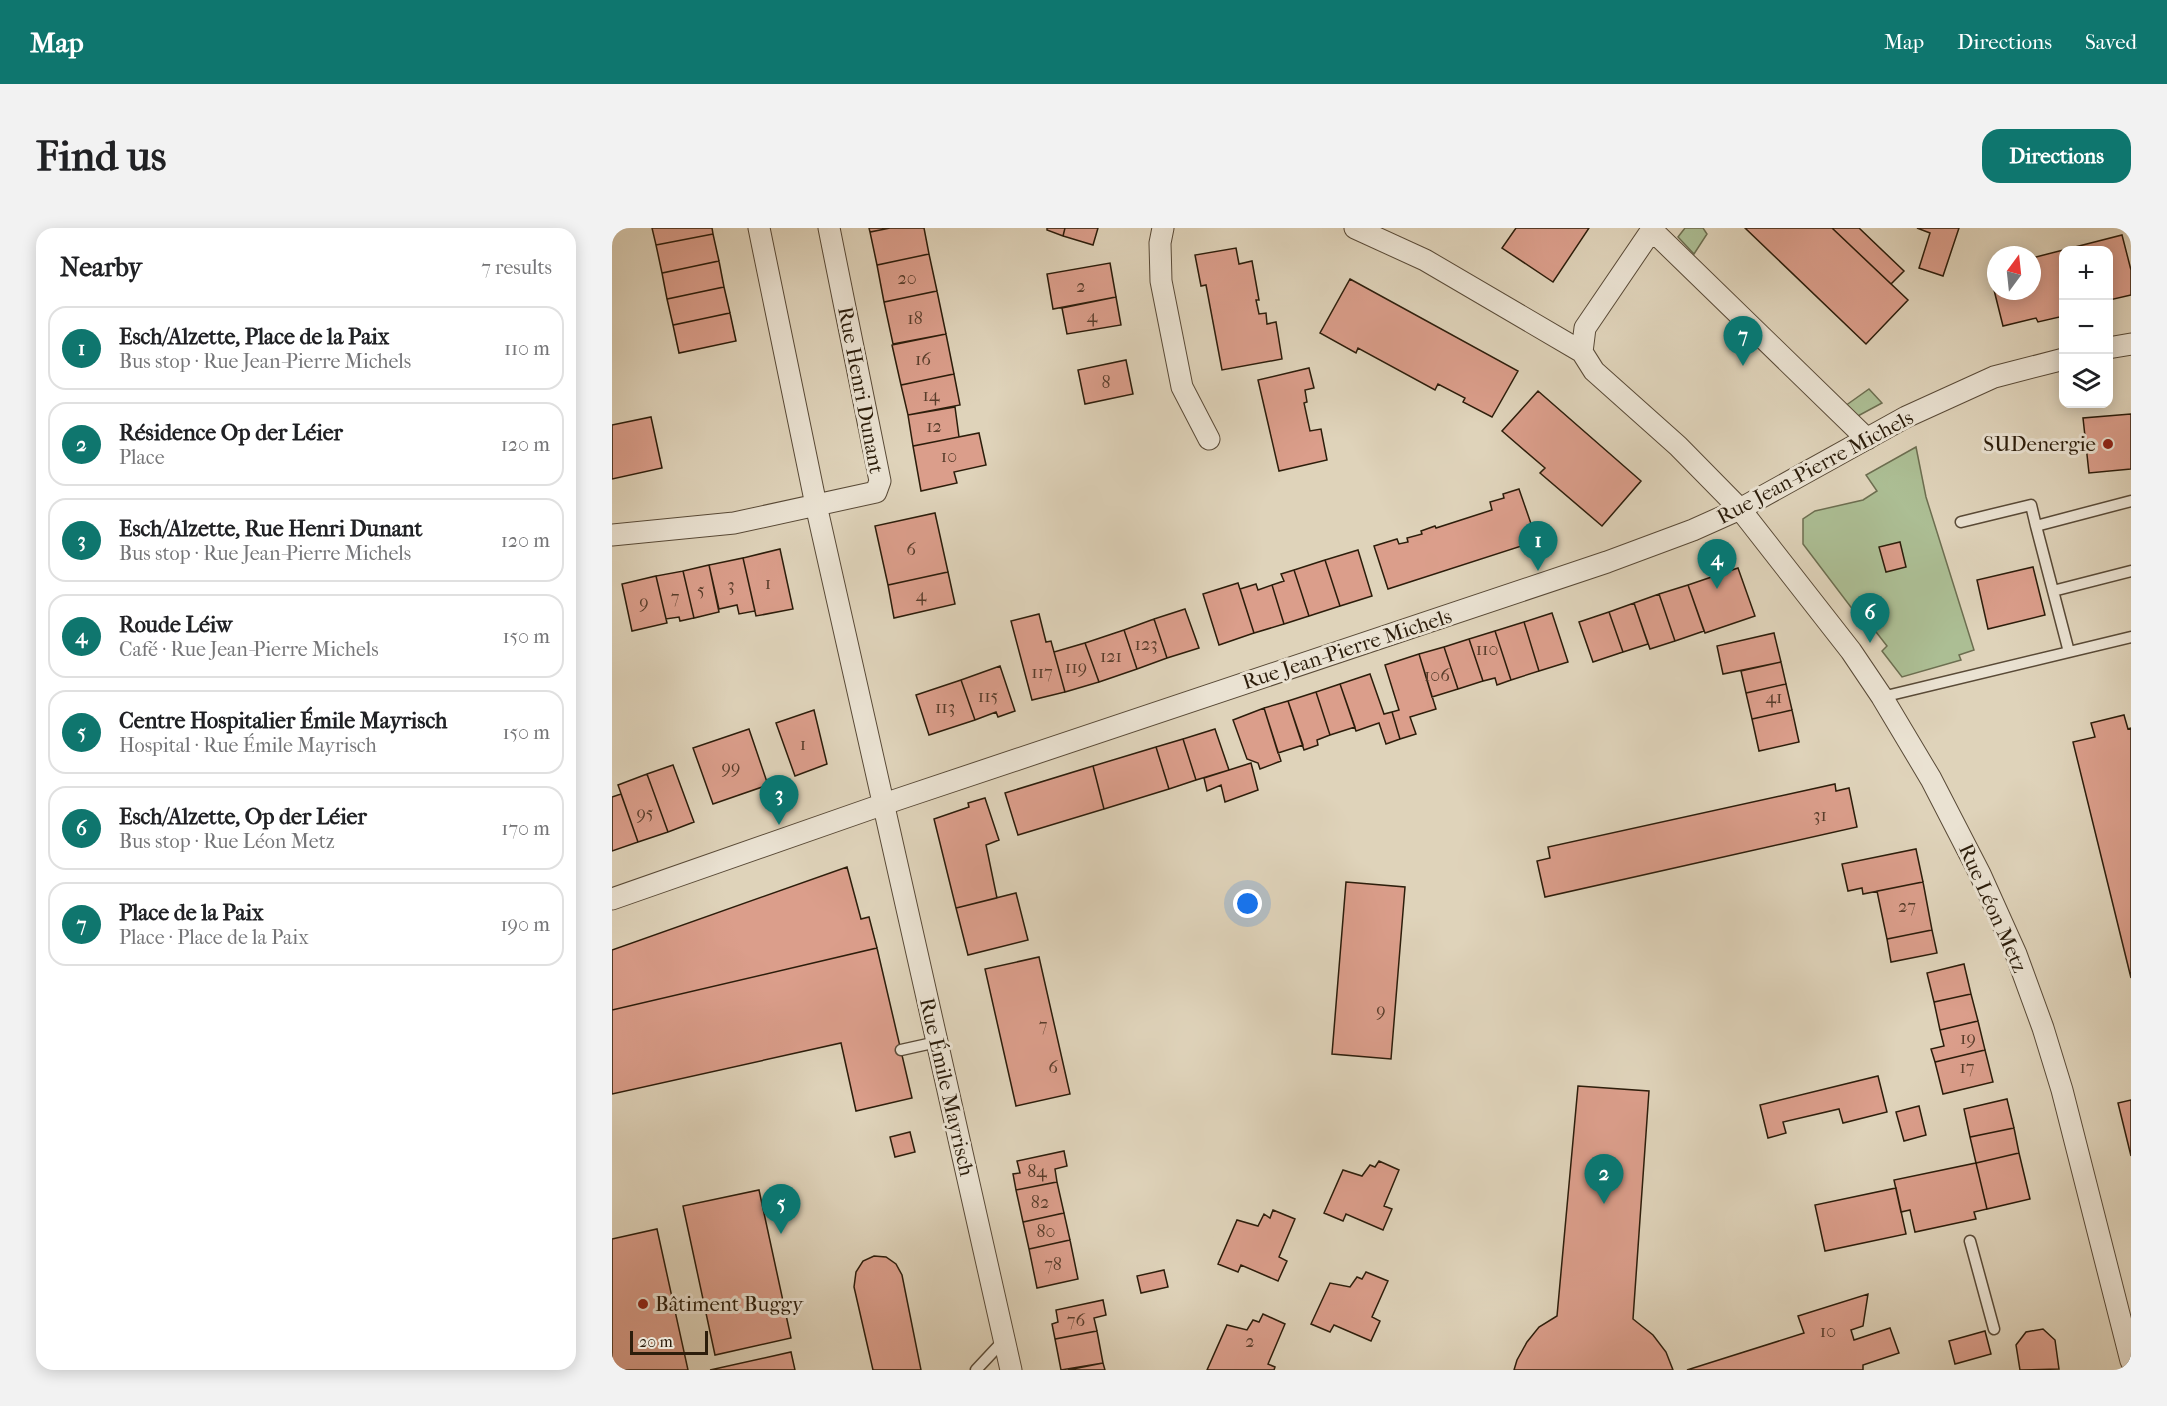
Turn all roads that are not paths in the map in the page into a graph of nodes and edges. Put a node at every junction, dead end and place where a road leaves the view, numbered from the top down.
1 (759, 228) edge
2 (829, 228) edge
3 (1163, 228) edge
4 (1355, 228) edge
5 (1652, 229) edge
6 (2131, 344) edge
7 (2113, 347) edge
8 (1582, 352) junction
9 (2059, 360) edge
10 (1209, 439) dead end
11 (1867, 439) junction
12 (2131, 501) edge
13 (816, 506) junction
14 (1740, 509) junction
15 (1961, 522) dead end
16 (2037, 526) junction
17 (612, 535) edge
18 (2131, 571) edge
19 (2053, 591) junction
20 (2131, 637) edge
21 (2069, 652) junction
22 (1882, 697) junction
23 (884, 804) junction
24 (612, 899) edge
25 (937, 1042) junction
26 (901, 1050) dead end
27 (1970, 1241) dead end
28 (1994, 1329) dead end
29 (1005, 1340) junction
30 (2131, 1361) edge
31 (976, 1370) edge
32 (1011, 1370) edge

1 - 13 street
2 - 13 street, Rue Henri Dunant
3 - 10 street
4 - 8 street
5 - 8 street
5 - 11 street
6 - 7 street
8 - 14 street, Rue Léon Metz
9 - 11 street, Rue Jean-Pierre Michels
11 - 14 street, Rue Jean-Pierre Michels
12 - 16 lane
13 - 17 street
13 - 23 street
14 - 22 street, Rue Léon Metz
14 - 23 street, Rue Jean-Pierre Michels
15 - 16 lane
16 - 19 lane
18 - 19 lane
19 - 21 lane
20 - 21 lane
21 - 22 lane
22 - 30 street, Rue Léon Metz
23 - 24 street, Rue Jean-Pierre Michels
23 - 25 street, Rue Émile Mayrisch
25 - 26 lane
25 - 29 street, Rue Émile Mayrisch
27 - 28 lane
29 - 31 lane
29 - 32 street, Rue Émile Mayrisch

